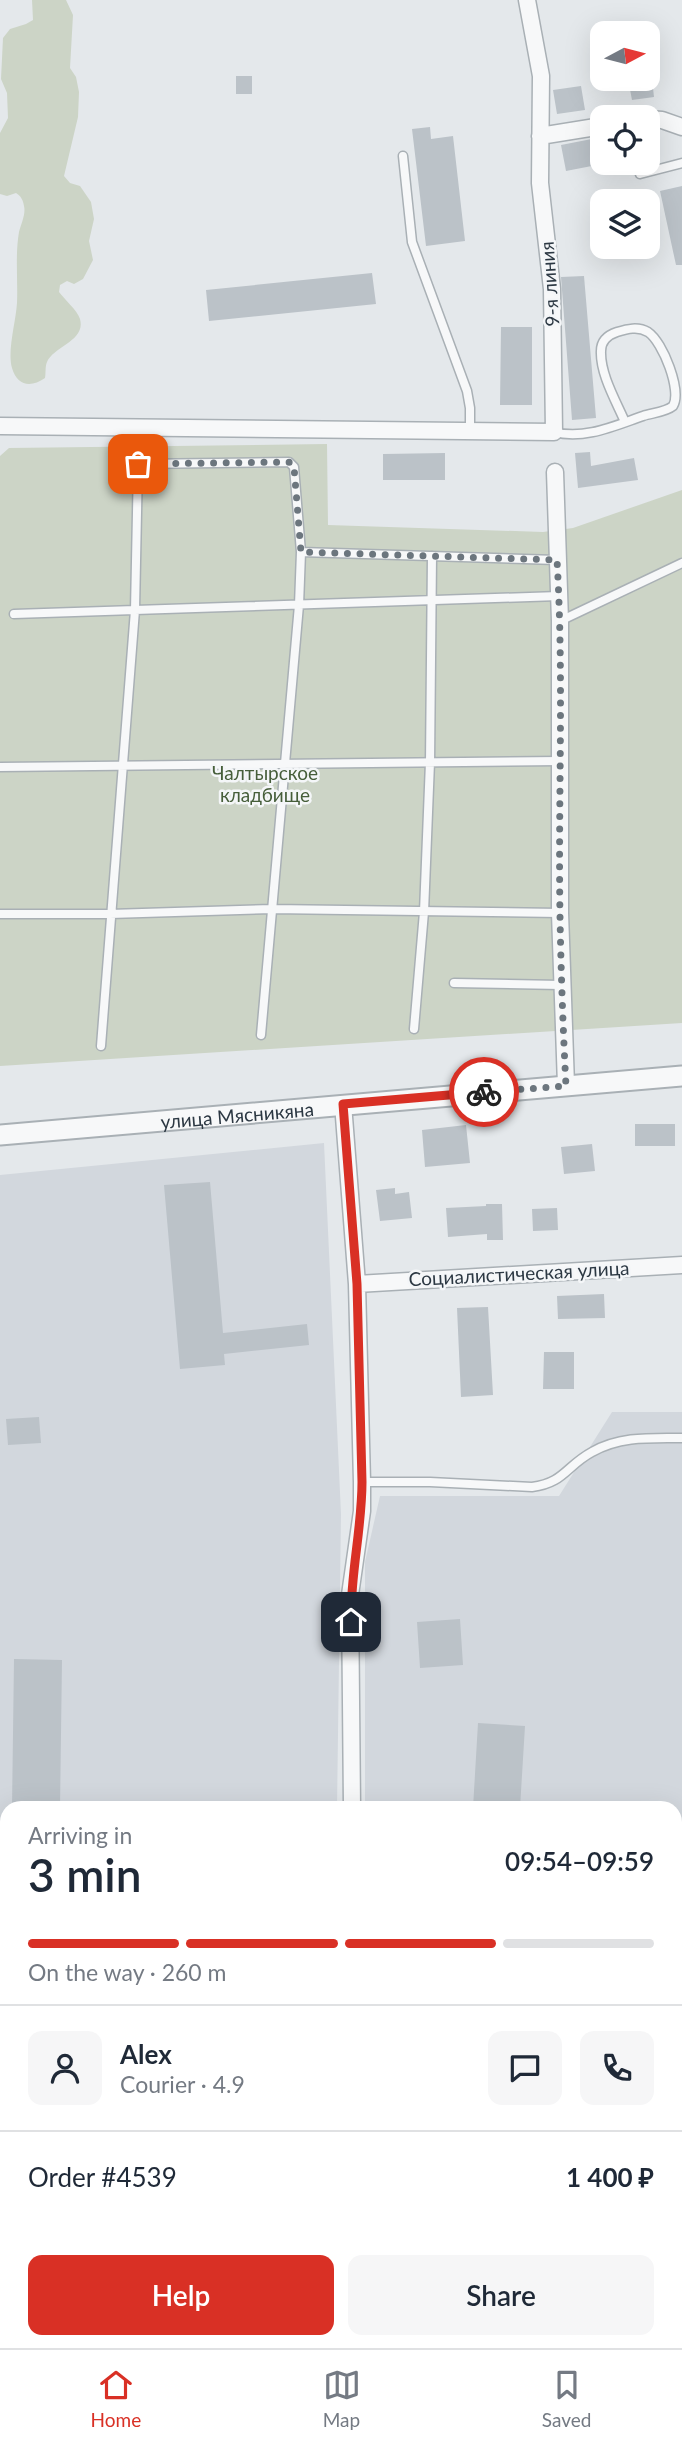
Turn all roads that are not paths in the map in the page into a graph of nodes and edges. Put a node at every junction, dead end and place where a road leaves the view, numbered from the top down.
1 (527, 0) edge
2 (660, 120) edge
3 (682, 127) edge
4 (590, 128) edge
5 (540, 136) junction
6 (402, 156) dead end
7 (682, 163) edge
8 (660, 169) edge
9 (625, 422) junction
10 (0, 426) edge
11 (470, 432) junction
12 (554, 432) junction
13 (555, 472) dead end
14 (301, 552) junction
15 (432, 556) junction
16 (557, 560) junction
17 (682, 564) edge
18 (559, 596) junction
19 (431, 599) junction
20 (299, 605) junction
21 (135, 610) junction
22 (14, 614) dead end
23 (560, 621) junction
24 (561, 761) junction
25 (430, 762) junction
26 (286, 764) junction
27 (124, 766) junction
28 (0, 767) edge
29 (272, 909) junction
30 (424, 912) junction
31 (559, 913) junction
32 (0, 914) edge
33 (110, 914) junction
34 (454, 983) dead end
35 (561, 985) junction
36 (414, 1029) dead end
37 (261, 1035) dead end
38 (101, 1046) dead end
39 (682, 1076) edge
40 (566, 1086) junction
41 (343, 1104) junction
42 (0, 1135) edge
43 (682, 1265) edge
44 (357, 1284) junction
45 (682, 1438) edge
46 (362, 1482) junction
47 (352, 1801) edge

1 - 5 street, 9-я линия
2 - 3 street
4 - 5 street
5 - 12 street, 9-я линия
6 - 11 lane
7 - 8 lane
9 - 9 lane
9 - 12 lane
10 - 11 street
11 - 12 street
13 - 16 street
14 - 15 lane
14 - 20 lane
14 - 21 lane
15 - 16 lane
15 - 19 lane
16 - 18 street
17 - 23 lane
18 - 19 lane
18 - 23 street
19 - 20 lane
19 - 25 lane
20 - 21 lane
20 - 26 lane
21 - 22 lane
21 - 27 lane
23 - 24 street
24 - 25 lane
24 - 31 street
25 - 26 lane
25 - 30 lane
26 - 27 lane
26 - 29 lane
27 - 28 lane
27 - 33 lane
29 - 30 lane
29 - 33 lane
29 - 37 lane
30 - 31 lane
30 - 36 lane
31 - 35 street
32 - 33 lane
33 - 38 lane
34 - 35 lane
35 - 40 street
39 - 40 street, улица Мясникяна
40 - 41 street, улица Мясникяна
41 - 42 street, улица Мясникяна
41 - 44 street
43 - 44 street, Социалистическая улица
44 - 46 street
45 - 46 lane
46 - 47 street

